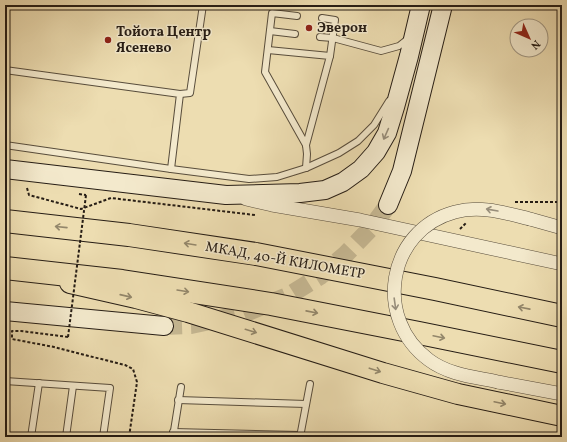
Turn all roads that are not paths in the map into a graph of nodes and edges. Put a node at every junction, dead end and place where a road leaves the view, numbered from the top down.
1 (203, 5) edge
2 (421, 5) edge
3 (443, 5) edge
4 (297, 16) dead end
5 (322, 18) dead end
6 (270, 31) junction
7 (295, 34) dead end
8 (414, 34) junction
9 (320, 37) dead end
10 (333, 38) junction
11 (268, 50) junction
12 (330, 56) junction
13 (409, 56) junction
14 (5, 70) edge
15 (180, 94) junction
16 (5, 145) edge
17 (306, 145) junction
18 (306, 168) junction
19 (5, 169) edge
20 (171, 169) junction
21 (226, 195) junction
22 (388, 205) tunnel mouth
23 (5, 221) edge
24 (562, 228) edge
25 (562, 264) edge
26 (5, 268) edge
27 (5, 311) edge
28 (562, 316) edge
29 (164, 326) tunnel mouth
30 (562, 362) edge
31 (5, 382) edge
32 (39, 384) junction
33 (310, 384) dead end
34 (73, 386) junction
35 (181, 387) dead end
36 (562, 394) edge
37 (178, 400) junction
38 (306, 404) junction
39 (562, 416) edge
40 (173, 434) edge
41 (300, 436) edge
42 (31, 437) edge
43 (66, 437) edge
44 (103, 437) edge

1 - 15 lane
2 - 8 main road
3 - 22 main road
4 - 6 lane
5 - 10 lane
6 - 7 lane
6 - 11 lane
8 - 10 lane
8 - 13 main road
9 - 10 lane
10 - 12 lane
11 - 12 lane
11 - 17 lane
12 - 17 lane
13 - 18 lane
13 -> 21 main road
14 - 15 lane
15 - 20 lane
16 - 20 lane
17 - 18 lane
18 - 20 lane
19 - 21 main road
21 - 25 street
28 -> 23 highway, МКАД, 40-Й КИЛОМЕТР
24 -> 36 street, bridge
26 -> 30 highway
26 -> 39 main road
27 - 29 main road
31 - 32 lane
32 - 34 lane
32 - 42 lane
33 - 38 lane
34 - 43 lane
34 - 44 lane
35 - 37 lane
37 - 38 lane
37 - 40 lane
38 - 41 lane
40 - 41 lane

